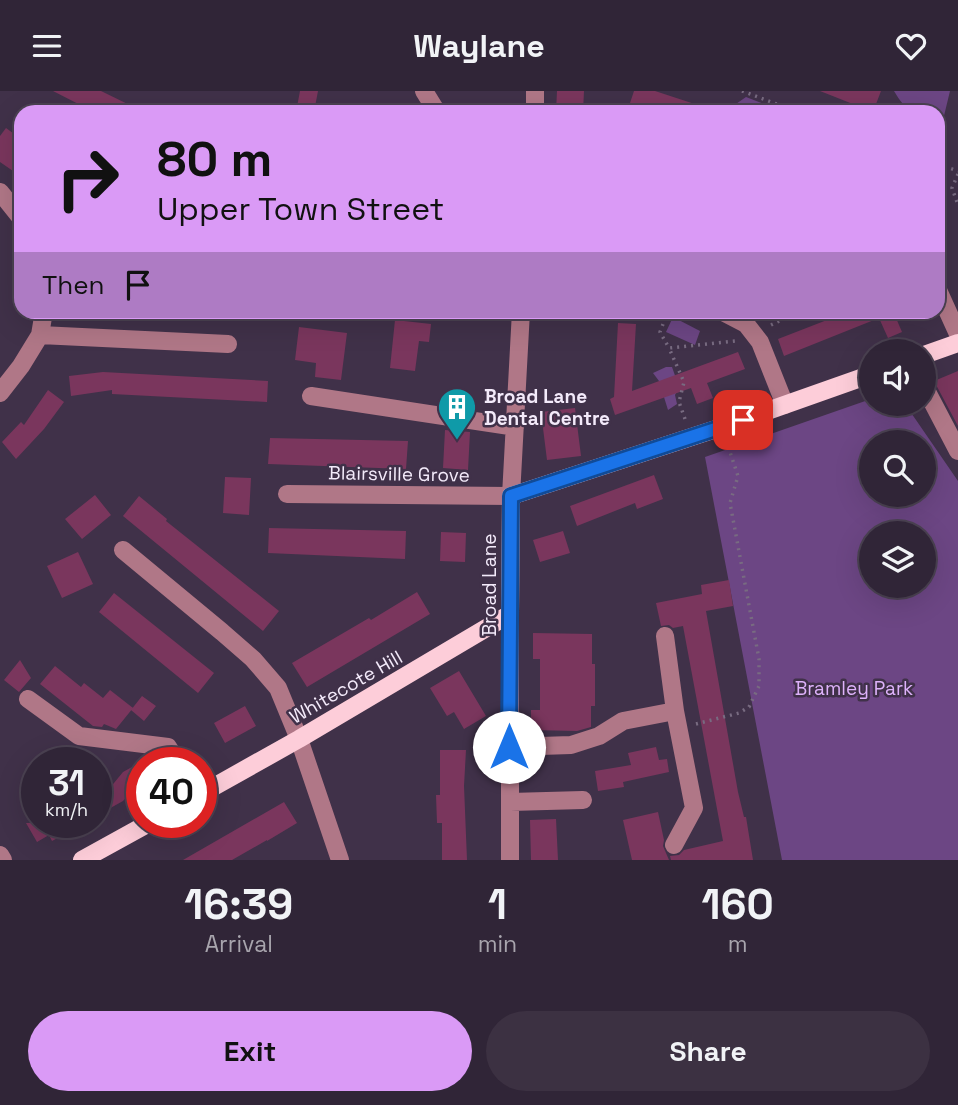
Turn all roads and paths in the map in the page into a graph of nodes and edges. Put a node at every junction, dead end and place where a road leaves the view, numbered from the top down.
1 (742, 91) edge
2 (779, 105) edge
3 (958, 172) edge
4 (0, 192) edge
5 (958, 205) edge
6 (14, 209) edge
7 (945, 306) edge
8 (43, 319) edge
9 (521, 319) edge
10 (665, 319) edge
11 (736, 319) edge
12 (783, 319) edge
13 (752, 333) junction
14 (958, 334) edge
15 (40, 335) junction
16 (958, 343) edge
17 (228, 344) dead end
18 (669, 348) junction
19 (936, 351) edge
20 (859, 379) edge
21 (0, 393) edge
22 (311, 396) dead end
23 (785, 405) junction
24 (936, 409) edge
25 (515, 427) junction
26 (722, 427) junction
27 (692, 437) junction
28 (958, 451) edge
29 (287, 493) dead end
30 (511, 496) junction
31 (123, 550) dead end
32 (510, 614) junction
33 (664, 636) dead end
34 (28, 699) dead end
35 (677, 719) junction
36 (299, 739) junction
37 (168, 747) edge
38 (509, 747) junction
39 (217, 784) edge
40 (583, 800) dead end
41 (510, 802) junction
42 (126, 836) edge
43 (674, 845) dead end
44 (0, 855) edge
45 (3, 860) edge
46 (82, 860) edge
47 (340, 860) edge
48 (510, 860) edge

1 - 2 path
3 - 5 path
4 - 6 street
7 - 14 street
8 - 15 street
9 - 25 street, Broad Lane
10 - 18 path
11 - 13 street
12 - 13 path
13 - 18 path
13 - 23 street
15 - 17 street
15 - 21 street
16 - 19 main road
18 - 27 path
20 - 23 main road
22 - 25 street
23 - 26 main road
24 - 28 street
25 - 30 street, Broad Lane
26 - 27 main road
26 - 35 path
27 - 30 main road
29 - 30 street, Blairsville Grove
30 - 32 main road, Broad Lane
31 - 36 street
32 - 36 main road, Whitecote Hill
32 - 38 street, Broad Lane
33 - 35 street
34 - 37 street
35 - 38 street
35 - 43 street
36 - 39 main road, Whitecote Hill
36 - 47 street
38 - 41 street, Broad Lane
40 - 41 street
41 - 48 street, Broad Lane
42 - 46 main road
44 - 45 street

